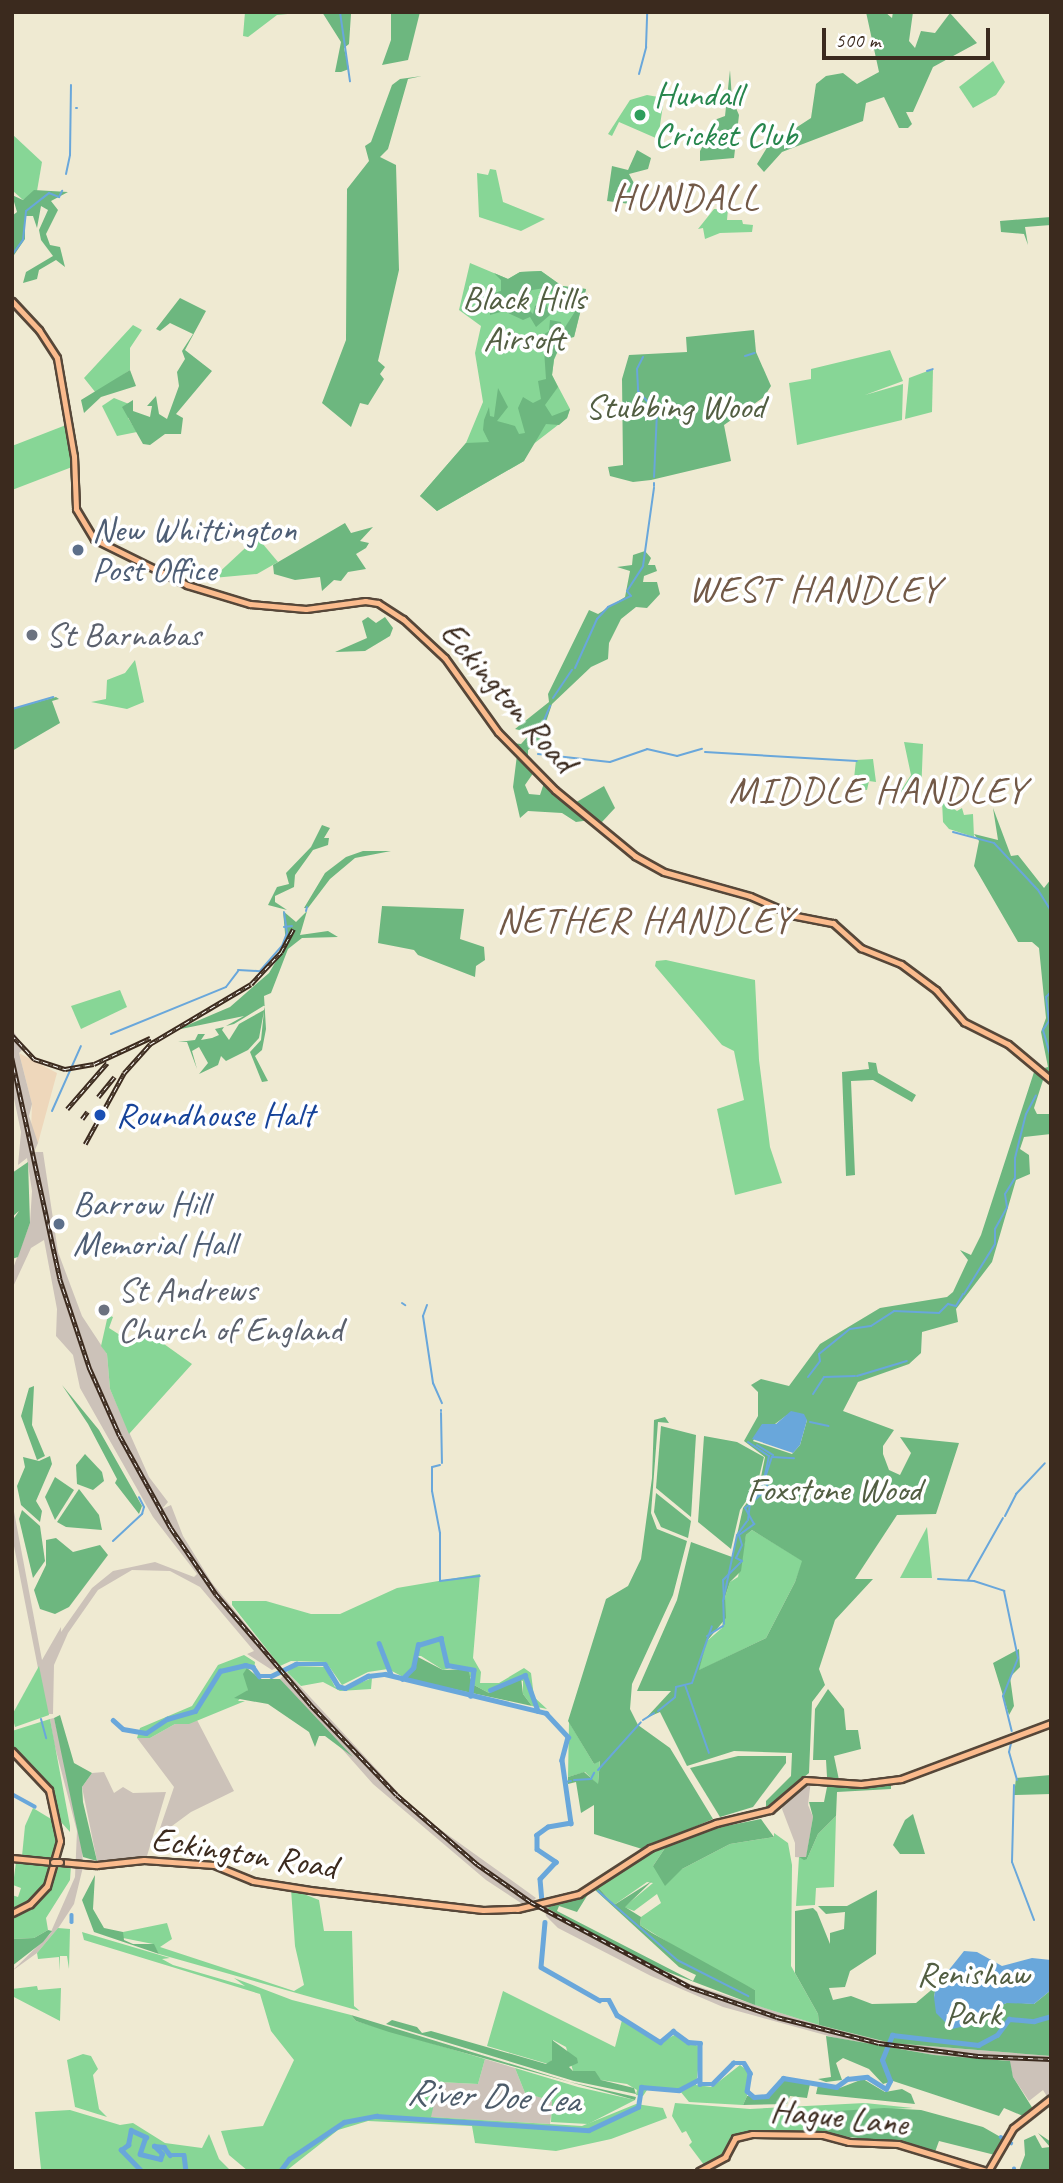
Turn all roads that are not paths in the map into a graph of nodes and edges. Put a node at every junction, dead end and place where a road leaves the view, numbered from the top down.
1 (12, 301) edge
2 (1051, 1080) edge
3 (1051, 1724) edge
4 (14, 1753) edge
5 (12, 1858) edge
6 (12, 1913) edge
7 (1051, 2098) edge
8 (699, 2171) edge
9 (988, 2171) edge

1 - 2 main road, Eckington Road
3 - 5 main road, Eckington Road
4 - 6 main road
7 - 9 main road
8 - 9 main road, Hague Lane

